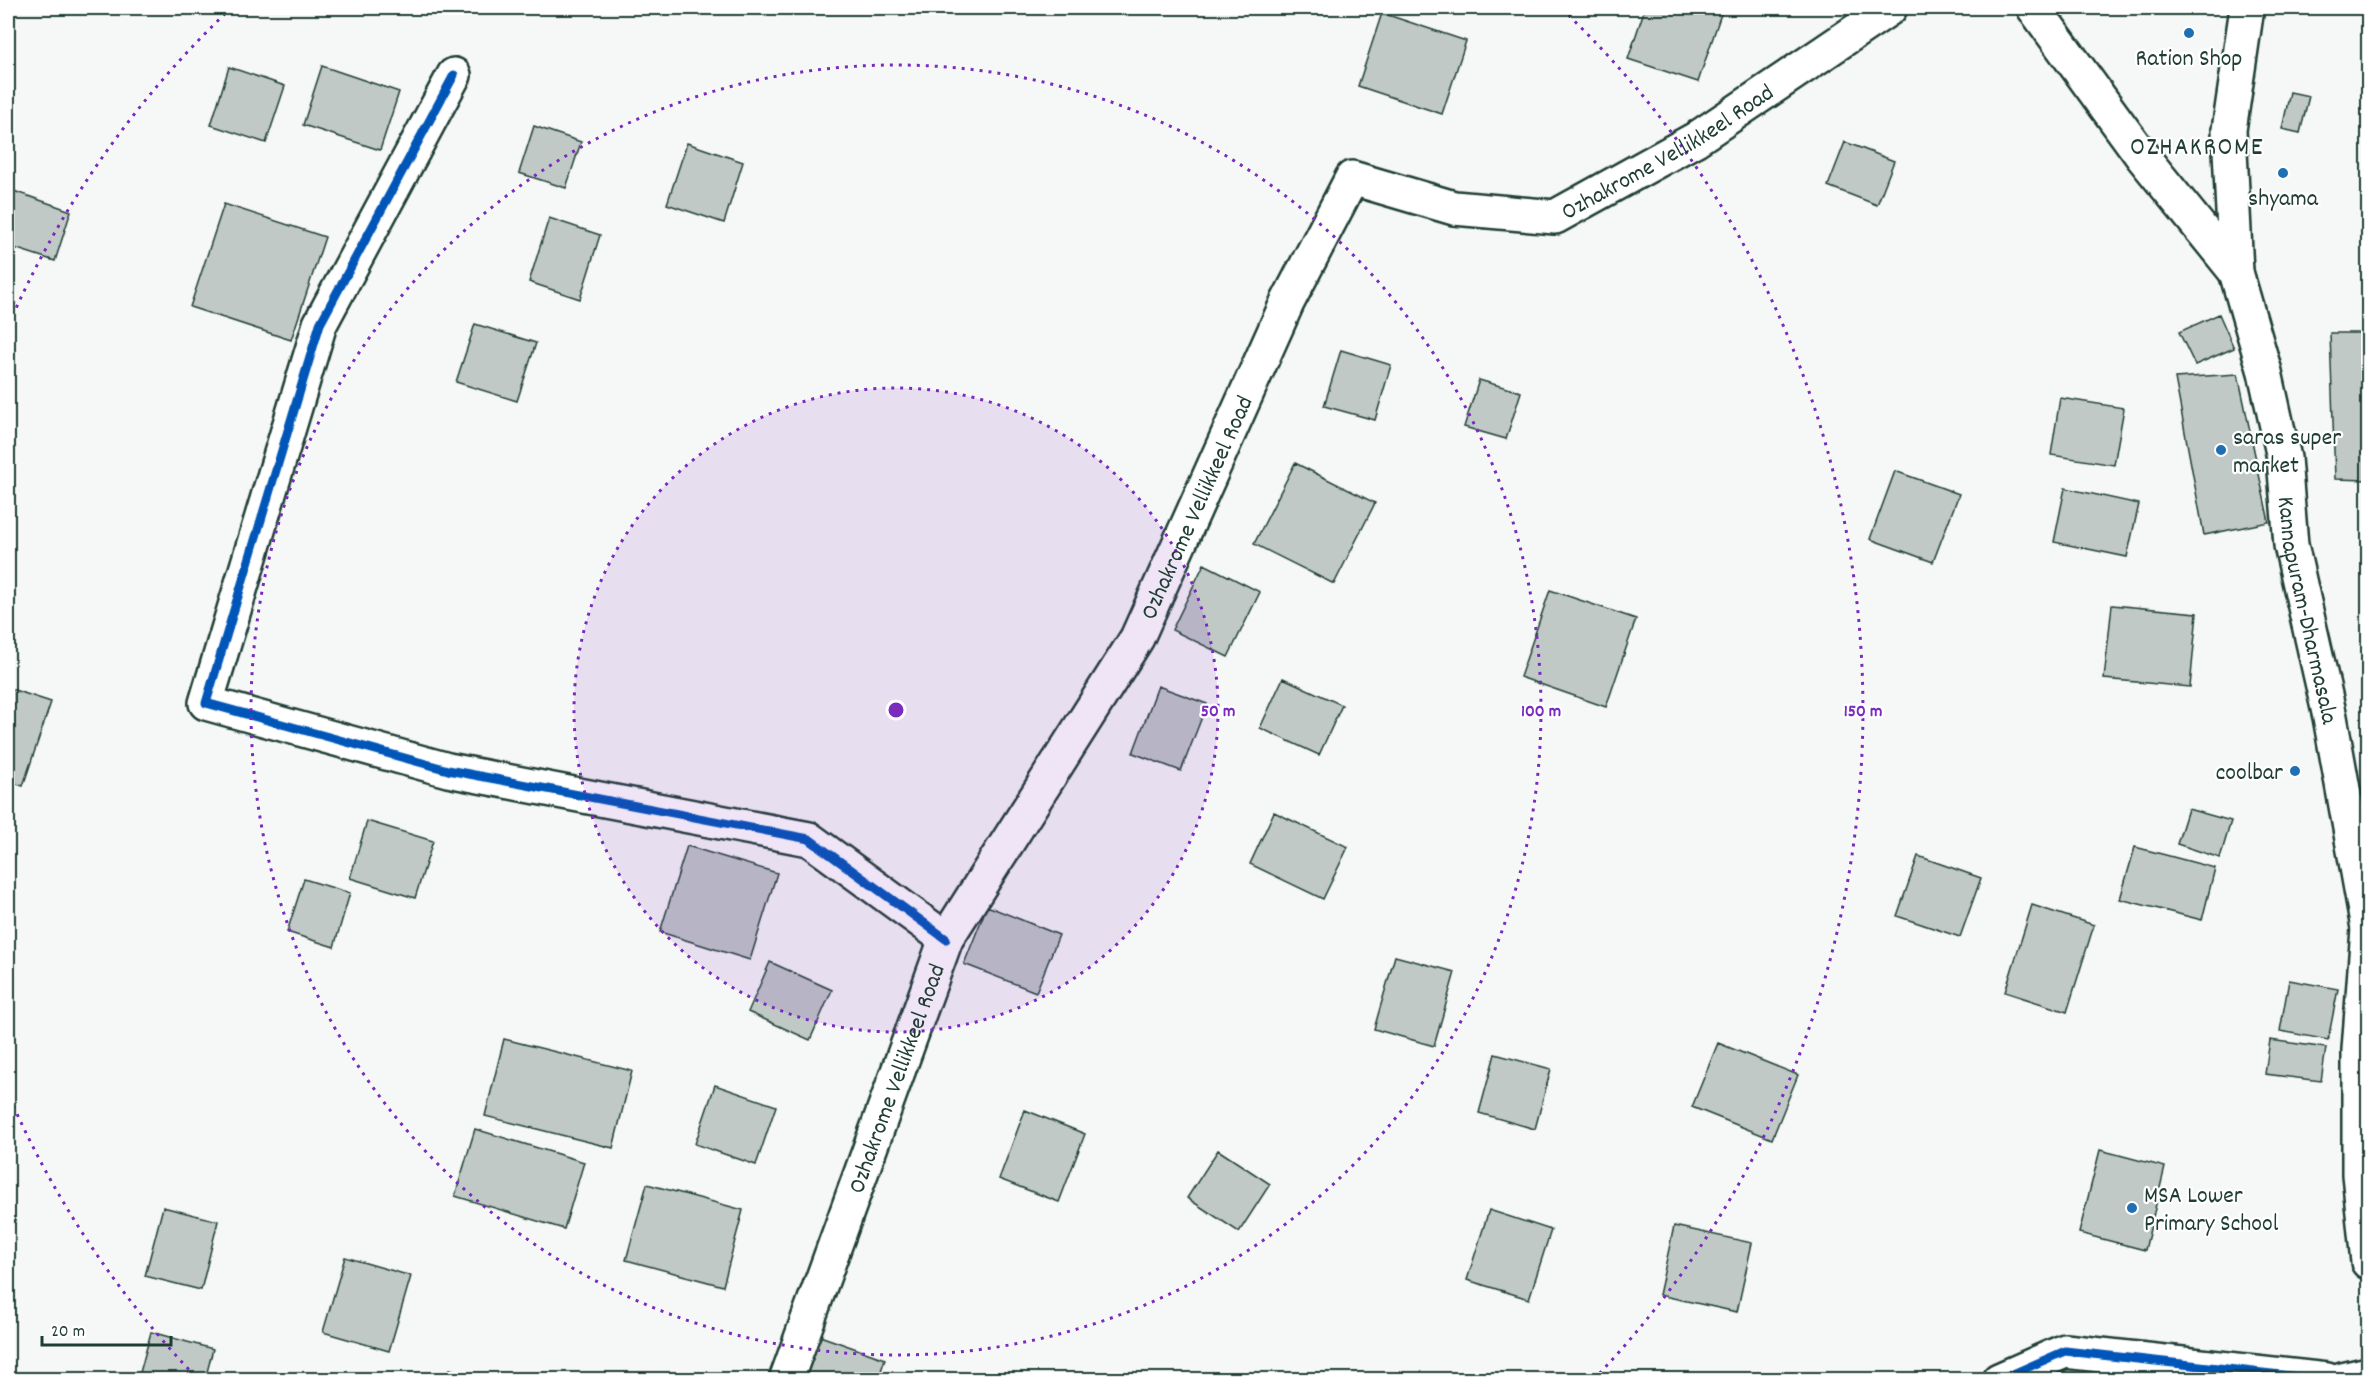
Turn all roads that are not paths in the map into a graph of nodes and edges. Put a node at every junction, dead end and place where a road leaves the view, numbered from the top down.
1 (1890, 8) edge
2 (2034, 8) edge
3 (2247, 8) edge
4 (454, 75) dead end
5 (2236, 272) junction
6 (2368, 928) edge
7 (946, 939) junction
8 (2368, 1262) edge
9 (2368, 1374) edge
10 (786, 1380) edge
11 (1999, 1380) edge
12 (2327, 1380) edge
13 (2342, 1380) edge

1 - 7 main road, Ozhakrome Vellikkeel Road
2 - 5 main road
3 - 5 main road, Kannapuram-Dharmasala
4 - 7 main road
5 - 6 main road, Kannapuram-Dharmasala
6 - 8 main road, Kannapuram-Dharmasala
7 - 10 main road, Ozhakrome Vellikkeel Road
9 - 13 main road
11 - 12 main road

